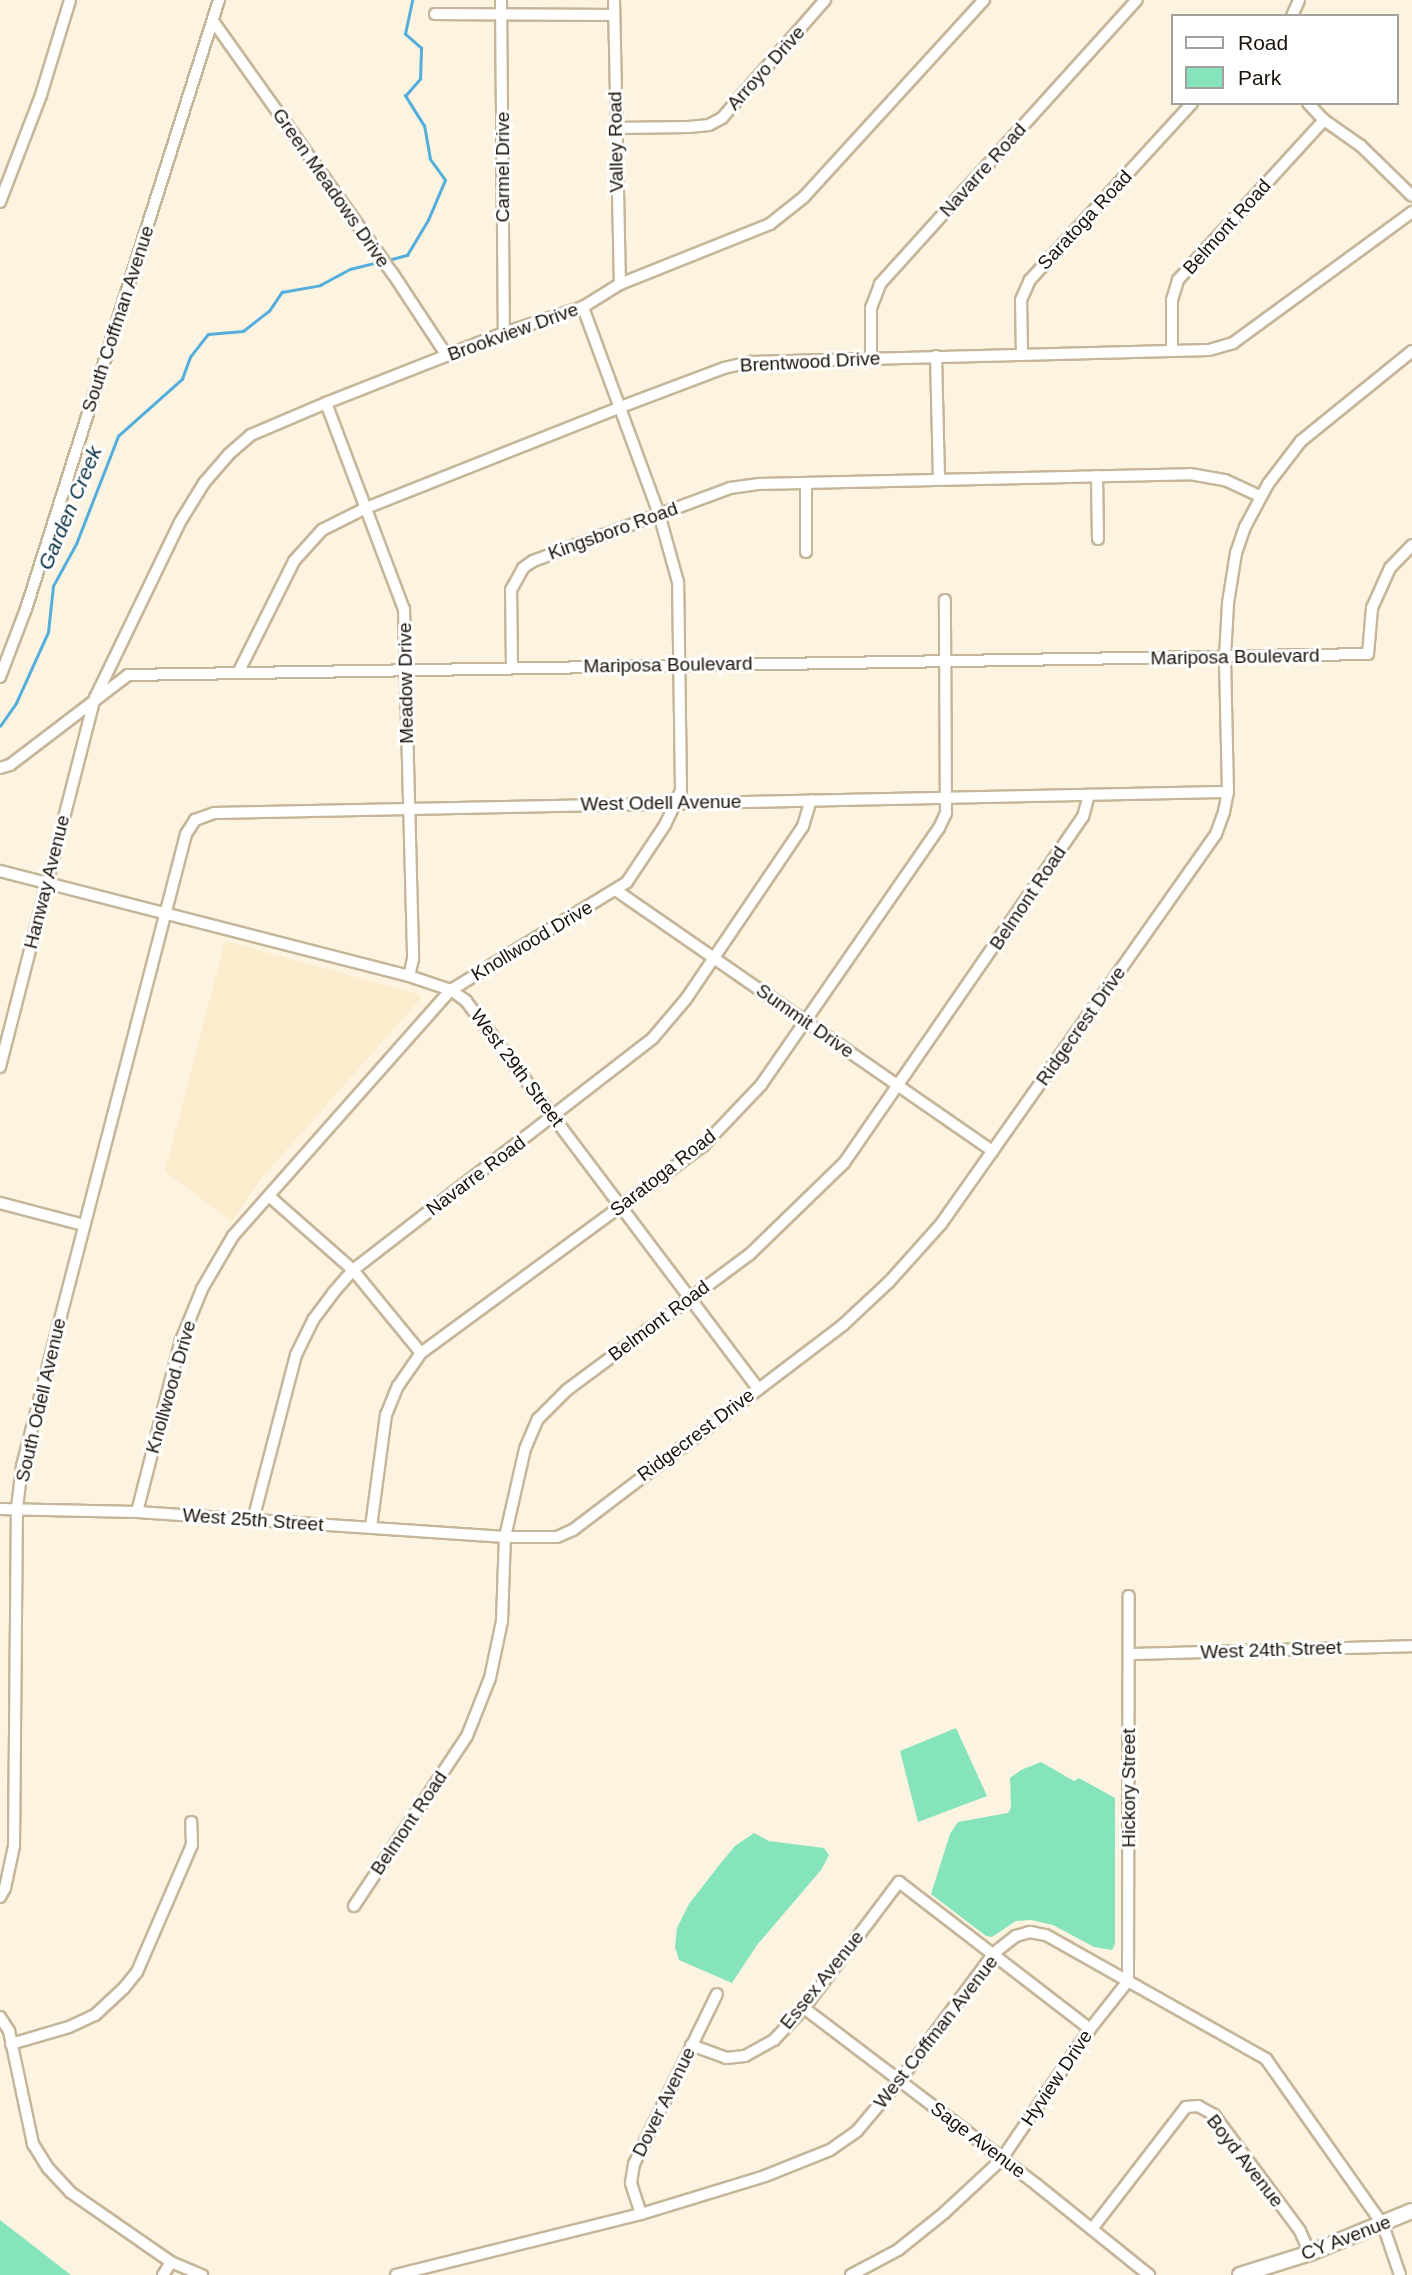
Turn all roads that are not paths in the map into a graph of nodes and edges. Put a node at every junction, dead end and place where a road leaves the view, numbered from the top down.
1 (70, 0) edge
2 (219, 0) edge
3 (501, 0) edge
4 (614, 0) edge
5 (825, 0) edge
6 (984, 0) edge
7 (1137, 0) edge
8 (435, 14) dead end
9 (502, 14) junction
10 (614, 15) junction
11 (213, 21) junction
12 (1190, 105) edge
13 (1310, 105) edge
14 (1324, 120) junction
15 (616, 128) junction
16 (1412, 196) edge
17 (0, 202) edge
18 (1412, 212) edge
19 (620, 284) junction
20 (583, 307) junction
21 (504, 333) junction
22 (1172, 351) junction
23 (1412, 351) edge
24 (1022, 355) junction
25 (447, 356) junction
26 (936, 356) junction
27 (871, 358) junction
28 (326, 403) junction
29 (618, 408) junction
30 (1097, 476) junction
31 (939, 479) junction
32 (806, 483) junction
33 (1261, 496) junction
34 (366, 508) junction
35 (659, 514) junction
36 (1098, 539) dead end
37 (1412, 545) edge
38 (806, 552) dead end
39 (945, 600) dead end
40 (1225, 657) junction
41 (944, 663) junction
42 (679, 665) junction
43 (512, 667) junction
44 (406, 670) junction
45 (238, 673) junction
46 (0, 677) edge
47 (96, 698) junction
48 (0, 768) edge
49 (1228, 792) junction
50 (1089, 795) junction
51 (946, 797) junction
52 (811, 800) junction
53 (676, 803) junction
54 (409, 808) junction
55 (0, 871) edge
56 (47, 884) junction
57 (617, 891) junction
58 (165, 914) junction
59 (712, 956) junction
60 (409, 976) junction
61 (451, 990) junction
62 (806, 1021) junction
63 (0, 1067) edge
64 (899, 1086) junction
65 (554, 1116) junction
66 (993, 1151) junction
67 (269, 1196) junction
68 (0, 1203) edge
69 (621, 1208) junction
70 (84, 1224) junction
71 (353, 1270) junction
72 (690, 1296) junction
73 (421, 1353) junction
74 (758, 1389) junction
75 (17, 1508) junction
76 (0, 1509) edge
77 (137, 1512) junction
78 (253, 1520) junction
79 (371, 1527) junction
80 (505, 1537) junction
81 (1129, 1596) dead end
82 (1412, 1646) edge
83 (1130, 1654) junction
84 (0, 1671) edge
85 (14, 1671) junction
86 (191, 1822) dead end
87 (0, 1897) edge
88 (354, 1906) dead end
89 (994, 1953) junction
90 (1128, 1981) junction
91 (717, 1994) dead end
92 (804, 2008) junction
93 (0, 2017) edge
94 (1090, 2029) junction
95 (11, 2043) junction
96 (691, 2045) junction
97 (900, 2080) junction
98 (1001, 2160) junction
99 (1412, 2211) edge
100 (641, 2214) junction
101 (1383, 2225) junction
102 (1092, 2229) junction
103 (1310, 2253) junction
104 (457, 2261) junction
105 (170, 2262) junction
106 (1264, 2271) edge
107 (163, 2275) edge
108 (202, 2275) edge
109 (396, 2275) edge
110 (460, 2275) edge
111 (852, 2275) edge
112 (1149, 2275) edge
113 (1240, 2275) edge
114 (1401, 2275) edge

1 - 17 street
2 - 11 street, South Coffman Avenue
3 - 9 street, Carmel Drive
4 - 10 street, Valley Road
5 - 15 street, Arroyo Drive
6 - 19 street, Brookview Drive
7 - 27 street, Navarre Road
8 - 9 street
9 - 10 street
9 - 21 street, Carmel Drive
10 - 15 street, Valley Road
11 - 25 street, Green Meadows Drive
11 - 46 street, South Coffman Avenue
12 - 24 street, Saratoga Road
13 - 14 street
14 - 16 street
14 - 22 street, Belmont Road
15 - 19 street, Valley Road
18 - 22 street, Brentwood Drive
19 - 20 street, Brookview Drive
20 - 21 street, Brookview Drive
20 - 29 street, Knollwood Drive
21 - 25 street, Brookview Drive
22 - 24 street, Brentwood Drive
23 - 33 street, Ridgecrest Drive
24 - 26 street, Brentwood Drive
25 - 28 street, Brookview Drive
26 - 27 street, Brentwood Drive
26 - 31 street
27 - 29 street, Brentwood Drive
28 - 34 street, Meadow Drive
28 - 47 street, Brookview Drive
29 - 34 street, Brentwood Drive
29 - 35 street, Knollwood Drive
30 - 31 street, Kingsboro Road
30 - 33 street, Kingsboro Road
30 - 36 street
31 - 32 street, Kingsboro Road
32 - 35 street, Kingsboro Road
32 - 38 street
33 - 40 street, Ridgecrest Drive
34 - 44 street, Meadow Drive
34 - 45 street, Brentwood Drive
35 - 42 street, Knollwood Drive
35 - 43 street, Kingsboro Road
37 - 40 street, Mariposa Boulevard
39 - 41 street, Saratoga Road
40 - 41 street, Mariposa Boulevard
40 - 49 street, Ridgecrest Drive
41 - 42 street, Mariposa Boulevard
41 - 51 street, Saratoga Road
42 - 43 street, Mariposa Boulevard
42 - 53 street, Knollwood Drive
43 - 44 street, Mariposa Boulevard
44 - 45 street, Mariposa Boulevard
44 - 54 street, Meadow Drive
45 - 47 street, Mariposa Boulevard
47 - 48 street, Mariposa Boulevard
47 - 56 street, Hanway Avenue
49 - 50 street, West Odell Avenue
49 - 66 street, Ridgecrest Drive
50 - 51 street, West Odell Avenue
50 - 64 street, Belmont Road
51 - 52 street, West Odell Avenue
51 - 62 street, Saratoga Road
52 - 53 street, West Odell Avenue
52 - 59 street, Navarre Road
53 - 54 street, West Odell Avenue
53 - 57 street, Knollwood Drive
54 - 58 street, West Odell Avenue
54 - 60 street, Meadow Drive
55 - 56 street, West 29th Street
56 - 58 street, West 29th Street
56 - 63 street, Hanway Avenue
57 - 59 street, Summit Drive
57 - 61 street, Knollwood Drive
58 - 60 street, West 29th Street
58 - 70 street, South Odell Avenue
59 - 62 street, Summit Drive
59 - 65 street, Navarre Road
60 - 61 street, West 29th Street
61 - 65 street, West 29th Street
61 - 67 street, Knollwood Drive
62 - 64 street, Summit Drive
62 - 69 street, Saratoga Road
64 - 66 street, Summit Drive
64 - 72 street, Belmont Road
65 - 69 street, West 29th Street
65 - 71 street, Navarre Road
66 - 74 street, Ridgecrest Drive
67 - 71 street
67 - 77 street, Knollwood Drive
68 - 70 street
69 - 72 street, West 29th Street
69 - 73 street, Saratoga Road
70 - 75 street, South Odell Avenue
71 - 73 street
71 - 78 street, Navarre Road
72 - 74 street, West 29th Street
72 - 80 street, Belmont Road
73 - 79 street, Saratoga Road
74 - 80 street, Ridgecrest Drive
75 - 76 street, West 25th Street
75 - 77 street, West 25th Street
75 - 85 street, South Odell Avenue
77 - 78 street, West 25th Street
78 - 79 street, West 25th Street
79 - 80 street, West 25th Street
80 - 88 street, Belmont Road
81 - 83 street, Hickory Street
82 - 83 street, West 24th Street
83 - 90 street, Hickory Street
84 - 85 street
85 - 87 street, South Odell Avenue
86 - 95 street
89 - 90 street, West Coffman Avenue
89 - 92 street, Essex Avenue
89 - 94 street
89 - 97 street, West Coffman Avenue
90 - 94 street, Hyview Drive
90 - 101 street, West Coffman Avenue
91 - 96 street, Dover Avenue
92 - 96 street, Essex Avenue
92 - 97 street, Sage Avenue
93 - 95 street
94 - 98 street, Hyview Drive
95 - 105 street
96 - 100 street, Dover Avenue
97 - 98 street, Sage Avenue
97 - 100 street, West Coffman Avenue
98 - 102 street, Sage Avenue
98 - 111 street, Hyview Drive
99 - 101 main road, CY Avenue
100 - 104 street, West Coffman Avenue
101 - 103 main road, CY Avenue
101 - 114 street, West Coffman Avenue
102 - 103 street, Boyd Avenue
102 - 112 street, Sage Avenue
103 - 106 main road, CY Avenue
104 - 109 street, West Coffman Avenue
104 - 110 street
105 - 107 street
105 - 108 street
106 - 113 main road, CY Avenue

